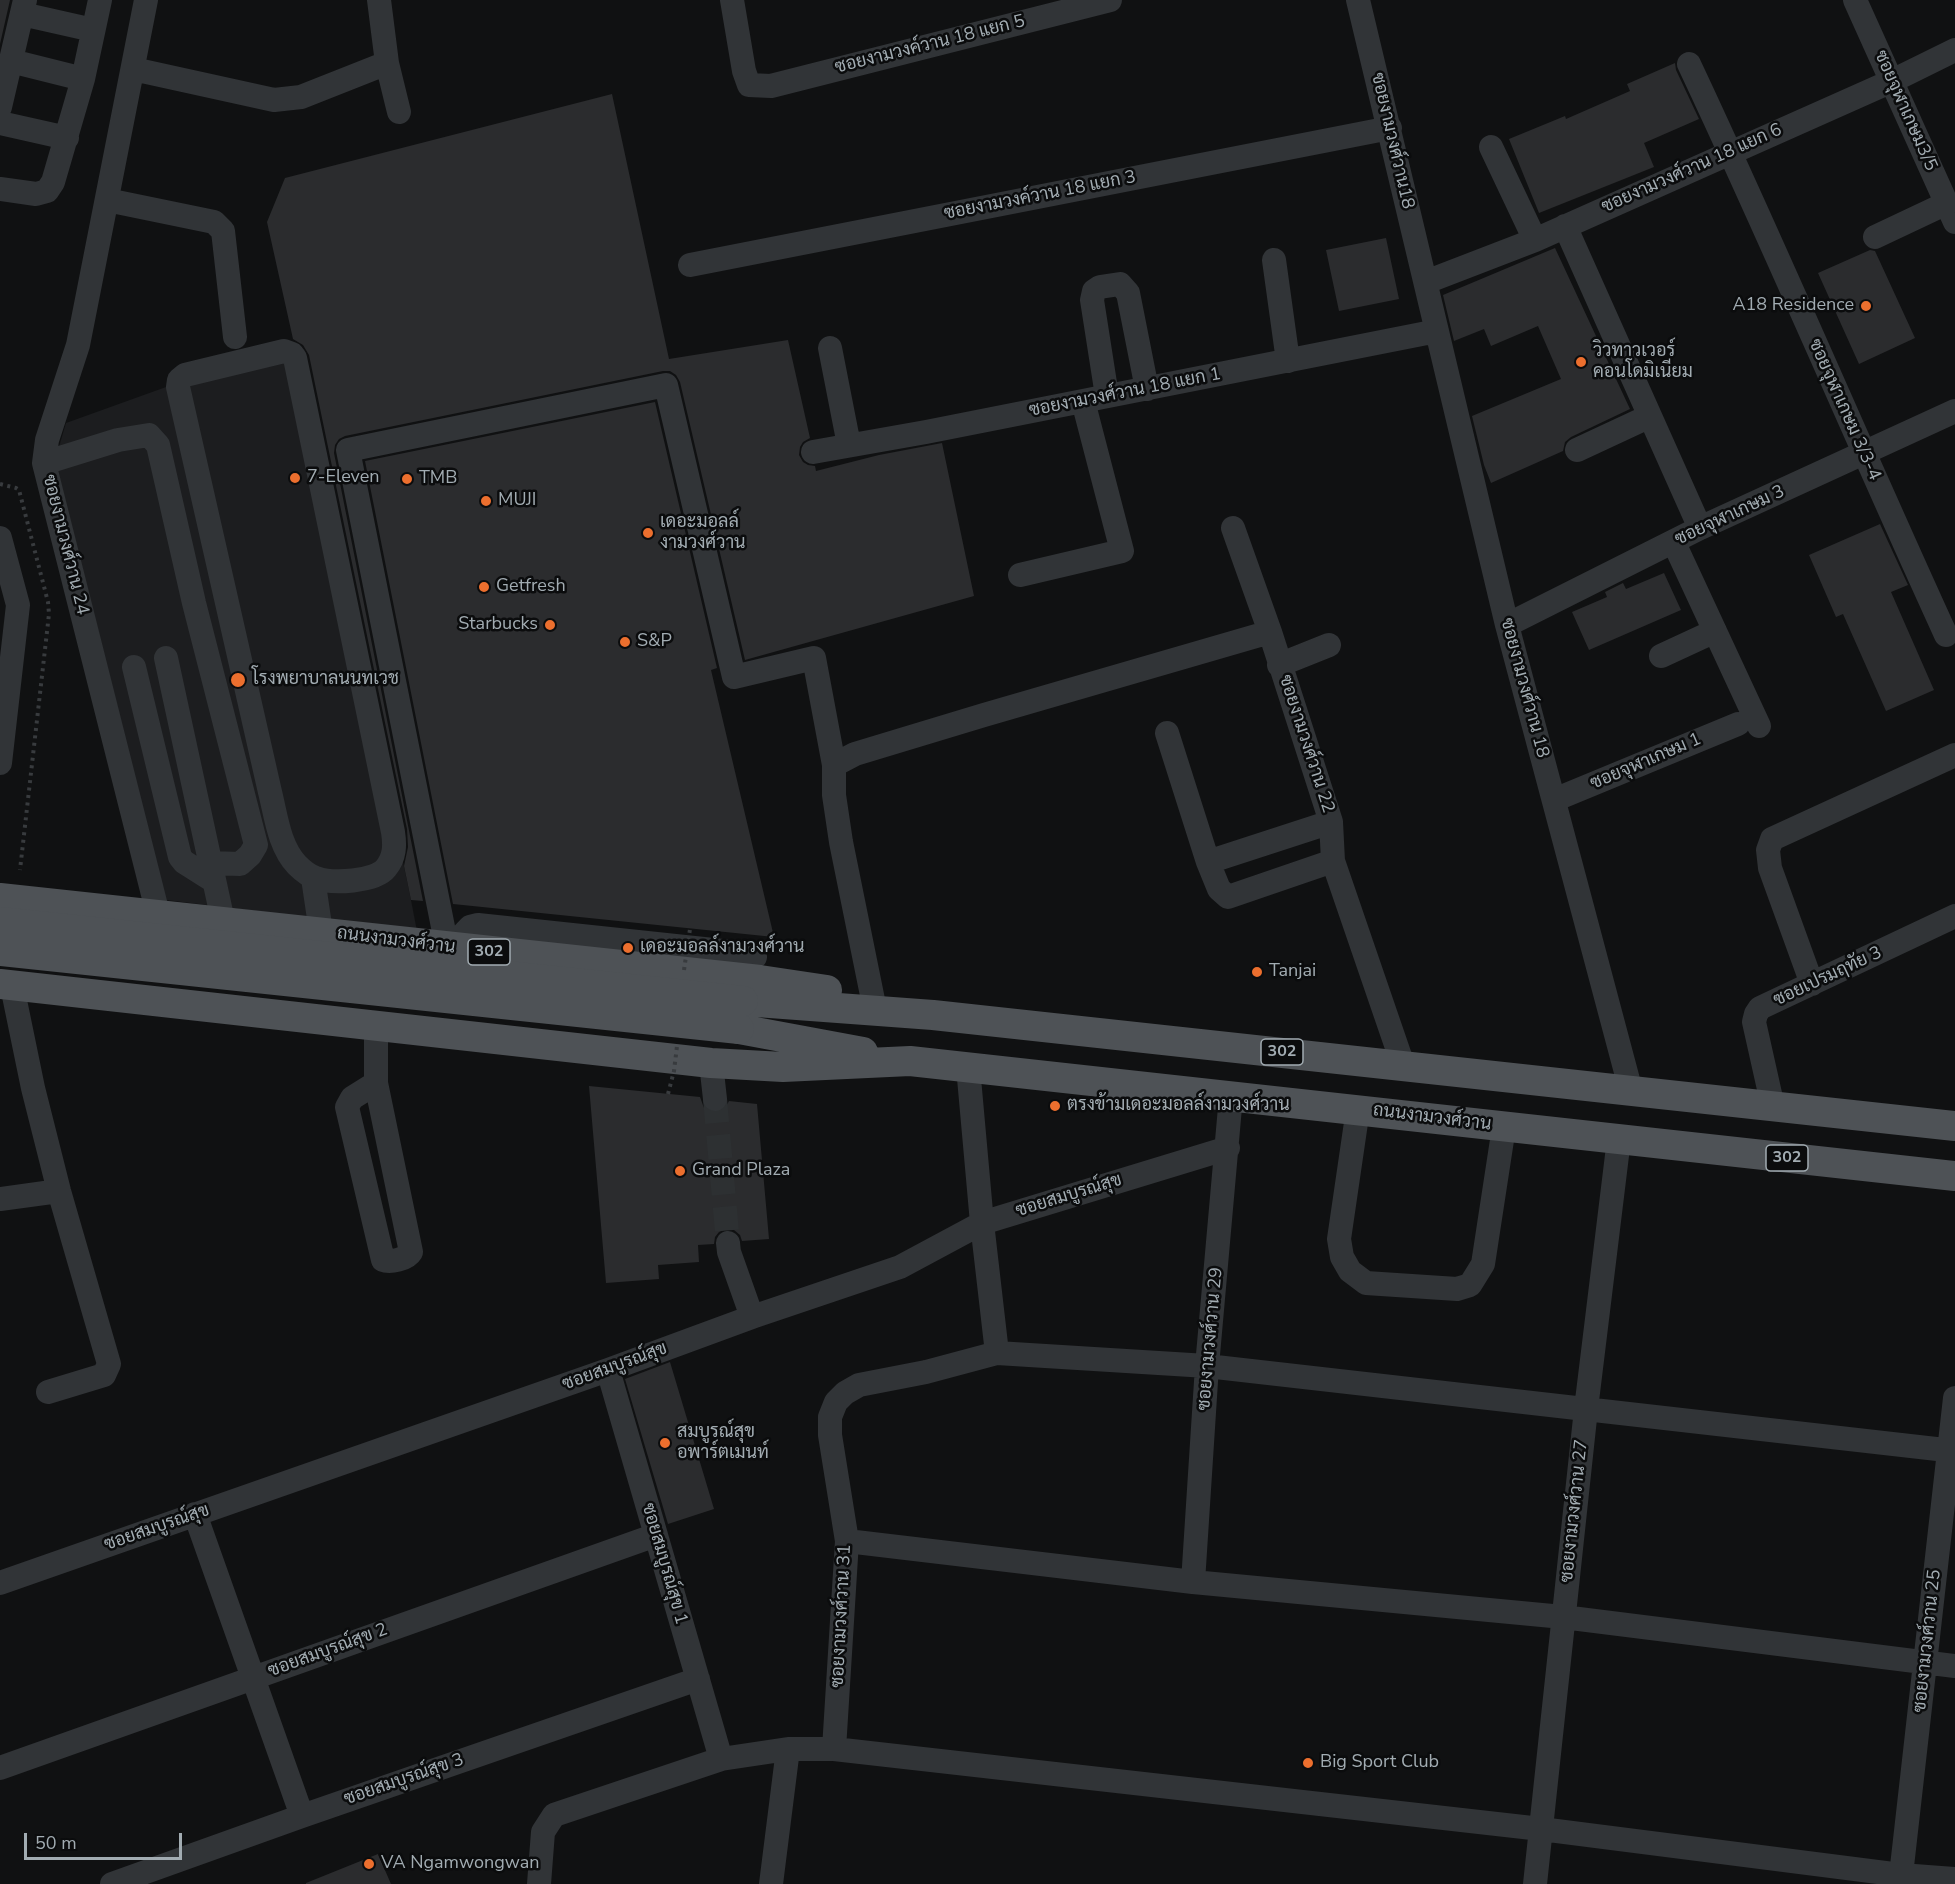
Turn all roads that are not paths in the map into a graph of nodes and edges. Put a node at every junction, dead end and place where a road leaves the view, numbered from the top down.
1 (99, 0) edge
2 (146, 0) edge
3 (378, 0) edge
4 (732, 0) edge
5 (1110, 0) edge
6 (1358, 0) edge
7 (1855, 0) edge
8 (24, 7) edge
9 (93, 30) junction
10 (1955, 50) edge
11 (11, 62) junction
12 (387, 63) junction
13 (1689, 64) dead end
14 (133, 69) junction
15 (83, 79) junction
16 (1892, 81) junction
17 (0, 107) edge
18 (399, 112) dead end
19 (0, 123) edge
20 (1390, 128) junction
21 (67, 138) junction
22 (1491, 147) dead end
23 (1730, 152) junction
24 (0, 189) edge
25 (107, 200) junction
26 (1951, 212) edge
27 (1565, 226) junction
28 (1875, 237) dead end
29 (1535, 240) junction
30 (1274, 260) dead end
31 (690, 265) dead end
32 (1426, 282) junction
33 (1437, 331) junction
34 (235, 338) dead end
35 (830, 348) dead end
36 (1288, 362) junction
37 (1147, 389) junction
38 (1095, 399) junction
39 (1955, 411) edge
40 (1650, 416) junction
41 (849, 445) junction
42 (1577, 450) dead end
43 (813, 452) dead end
44 (1863, 455) junction
45 (44, 463) junction
46 (1233, 528) dead end
47 (1700, 528) junction
48 (0, 538) edge
49 (1674, 543) junction
50 (1020, 575) dead end
51 (1506, 625) junction
52 (1715, 631) junction
53 (1270, 632) junction
54 (1946, 635) dead end
55 (1329, 645) dead end
56 (1661, 656) dead end
57 (166, 658) dead end
58 (1280, 665) junction
59 (134, 667) dead end
60 (1167, 733) dead end
61 (1955, 755) edge
62 (0, 763) edge
63 (834, 765) junction
64 (1554, 800) junction
65 (1331, 822) junction
66 (1333, 861) junction
67 (1208, 862) junction
68 (212, 872) junction
69 (313, 878) junction
70 (0, 898) edge
71 (42, 903) junction
72 (158, 914) junction
73 (1955, 916) edge
74 (223, 921) junction
75 (0, 922) edge
76 (321, 932) junction
77 (448, 947) junction
78 (0, 951) edge
79 (749, 981) junction
80 (1812, 984) junction
81 (15, 986) edge
82 (873, 1000) junction
83 (933, 1015) junction
84 (375, 1026) junction
85 (910, 1061) junction
86 (711, 1063) junction
87 (1403, 1065) junction
88 (968, 1067) junction
89 (376, 1083) junction
90 (1630, 1091) junction
91 (1231, 1096) junction
92 (715, 1099) tunnel mouth
93 (1773, 1107) junction
94 (1358, 1109) junction
95 (1955, 1126) edge
96 (1504, 1127) junction
97 (1619, 1139) junction
98 (1228, 1148) junction
99 (1955, 1176) edge
100 (59, 1191) junction
101 (0, 1199) edge
102 (982, 1223) junction
103 (728, 1243) tunnel mouth
104 (752, 1317) junction
105 (997, 1353) junction
106 (1207, 1366) junction
107 (608, 1370) junction
108 (48, 1392) dead end
109 (1955, 1398) edge
110 (1586, 1409) junction
111 (1952, 1451) edge
112 (195, 1514) junction
113 (656, 1535) junction
114 (847, 1541) junction
115 (1193, 1582) junction
116 (0, 1583) edge
117 (1563, 1617) junction
118 (1925, 1663) junction
119 (1955, 1666) edge
120 (253, 1678) junction
121 (698, 1679) junction
122 (788, 1749) junction
123 (834, 1749) junction
124 (721, 1759) junction
125 (0, 1768) edge
126 (302, 1816) junction
127 (1540, 1829) junction
128 (1901, 1879) edge
129 (1955, 1879) edge
130 (112, 1884) edge
131 (539, 1884) edge
132 (771, 1884) edge
133 (1535, 1884) edge

1 - 9 street
2 - 14 street, ซอยงามวงศ์วาน 24
3 - 12 street
4 - 5 street, ซอยงามวงค์วาน 18 แยก 5
6 - 20 street, ซอยงามวงศ์วาน18
7 - 16 street, ซอยจุฬาเกษม3/5
8 - 9 street
8 - 11 street
9 - 15 street
10 - 16 street, ซอยงามวงศ์วาน 18 แยก 6
11 - 15 street
11 - 17 street
12 - 14 street
12 - 18 street
13 - 23 street, ซอยจุฬาเกษม 3/3-4
14 - 25 street, ซอยงามวงศ์วาน 24
15 - 21 street
16 - 23 street, ซอยงามวงศ์วาน 18 แยก 6
16 - 26 street, ซอยจุฬาเกษม3/5
19 - 21 street
20 - 31 street, ซอยงามวงค์วาน 18 แยก 3
20 - 32 street, ซอยงามวงศ์วาน18
21 - 24 street
22 - 29 street
23 - 27 street, ซอยงามวงศ์วาน 18 แยก 6
23 - 44 street, ซอยจุฬาเกษม 3/3-4
25 - 34 street
25 - 45 street, ซอยงามวงศ์วาน 24
26 - 28 street
27 - 29 street, ซอยงามวงศ์วาน 18 แยก 6
27 - 40 street
29 - 32 street, ซอยงามวงศ์วาน 18 แยก 6
30 - 36 street
32 - 33 street, ซอยงามวงศ์วาน 18
33 - 36 street, ซอยงามวงศ์วาน 18 แยก 1
33 - 51 street, ซอยงามวงศ์วาน 18
35 - 41 street
36 - 37 street, ซอยงามวงศ์วาน 18 แยก 1
37 - 38 street, ซอยงามวงศ์วาน 18 แยก 1
37 - 38 street
38 - 41 street, ซอยงามวงศ์วาน 18 แยก 1
38 - 50 street
39 - 44 street, ซอยจุฬาเกษม 3
40 - 42 street
40 - 47 street
41 - 43 street, ซอยงามวงศ์วาน 18 แยก 1
44 - 47 street, ซอยจุฬาเกษม 3
44 - 54 street, ซอยจุฬาเกษม 3/3-4
45 - 68 street
45 - 72 street, ซอยงามวงศ์วาน 24
46 - 53 street, ซอยงามวงศ์วาน 22
47 - 49 street, ซอยจุฬาเกษม 3
48 - 62 street
49 - 51 street, ซอยจุฬาเกษม 3
49 - 52 street
51 - 64 street, ซอยงามวงศ์วาน 18
52 - 56 street
52 - 64 street, ซอยจุฬาเกษม 1
53 - 58 street, ซอยงามวงศ์วาน 22
53 - 63 street
55 - 58 street
57 - 68 street
58 - 65 street, ซอยงามวงศ์วาน 22
59 - 68 street
60 - 67 street
61 - 80 street
63 - 77 street
63 - 82 street
64 - 90 street, ซอยงามวงศ์วาน 18
65 - 66 street, ซอยงามวงศ์วาน 22
65 - 67 street
66 - 67 street
66 - 87 street, ซอยงามวงศ์วาน 22
68 - 74 street
69 - 69 street
69 - 76 street
70 - 71 main road, ถนนงามวงศ์วาน / 302
71 - 72 main road, ถนนงามวงศ์วาน / 302
71 - 81 main road
72 - 74 main road, ถนนงามวงศ์วาน / 302
73 - 80 street, ซอยเปรมฤทัย 3
74 - 76 main road, ถนนงามวงศ์วาน / 302
75 - 79 main road, ถนนงามวงศ์วาน / 302, bridge
76 - 77 main road, ถนนงามวงศ์วาน / 302
77 - 79 main road, ถนนงามวงศ์วาน / 302
78 - 79 main road, ถนนงามวงศ์วาน / 302, bridge
79 - 82 main road, ถนนงามวงศ์วาน / 302
79 - 83 main road, ถนนงามวงศ์วาน / 302
79 - 85 main road, ถนนงามวงศ์วาน / 302
80 - 93 street, ซอยเปรมฤทัย 3
81 - 84 main road, ถนนงามวงศ์วาน / 302
81 - 100 street
82 - 83 main road, ถนนงามวงศ์วาน / 302
83 - 87 main road, ถนนงามวงศ์วาน / 302
84 - 86 main road, ถนนงามวงศ์วาน / 302
84 - 89 street
85 - 86 main road, ถนนงามวงศ์วาน / 302
85 - 88 main road, ถนนงามวงศ์วาน / 302
86 - 92 street
87 - 90 main road, ถนนงามวงศ์วาน / 302
88 - 91 main road, ถนนงามวงศ์วาน / 302
88 - 102 street
89 - 89 street
90 - 93 main road, ถนนงามวงศ์วาน / 302
91 - 94 main road, ถนนงามวงศ์วาน / 302
91 - 98 street, ซอยงามวงศ์วาน 29
93 - 95 main road, ถนนงามวงศ์วาน / 302
94 - 96 main road, ถนนงามวงศ์วาน / 302
94 - 96 street
96 - 97 main road, ถนนงามวงศ์วาน / 302
97 - 99 main road, ถนนงามวงศ์วาน / 302
97 - 110 street, ซอยงามวงศ์วาน 27
98 - 102 street, ซอยสมบูรณ์สุข
98 - 106 street, ซอยงามวงศ์วาน 29
100 - 101 street
100 - 108 street
102 - 104 street, ซอยสมบูรณ์สุข
102 - 105 street
103 - 104 street
104 - 107 street, ซอยสมบูรณ์สุข
105 - 106 street, ซอยงามวงศ์วาน 31
105 - 114 street, ซอยงามวงศ์วาน 31
106 - 110 street, ซอยงามวงศ์วาน 31
106 - 115 street, ซอยงามวงศ์วาน 29
107 - 112 street, ซอยสมบูรณ์สุข
107 - 113 street, ซอยสมบูรณ์สุข 1
109 - 111 street, ซอยงามวงศ์วาน 25
110 - 111 street, ซอยงามวงศ์วาน 31
110 - 117 street, ซอยงามวงศ์วาน 27
111 - 118 street, ซอยงามวงศ์วาน 25
112 - 116 street, ซอยสมบูรณ์สุข
112 - 120 street
113 - 120 street, ซอยสมบูรณ์สุข 2
113 - 121 street, ซอยสมบูรณ์สุข 1
114 - 115 street
114 - 123 street, ซอยงามวงศ์วาน 31
115 - 117 street
117 - 118 street
117 - 127 street, ซอยงามวงศ์วาน 27
118 - 119 street
118 - 128 street, ซอยงามวงศ์วาน 25
120 - 125 street, ซอยสมบูรณ์สุข 2
120 - 126 street
121 - 124 street, ซอยสมบูรณ์สุข 1
121 - 126 street, ซอยสมบูรณ์สุข 3
122 - 123 street
122 - 124 street
122 - 132 street
123 - 127 street
124 - 131 street
126 - 130 street, ซอยสมบูรณ์สุข 3
127 - 128 street
127 - 133 street, ซอยงามวงศ์วาน 27
128 - 129 street

